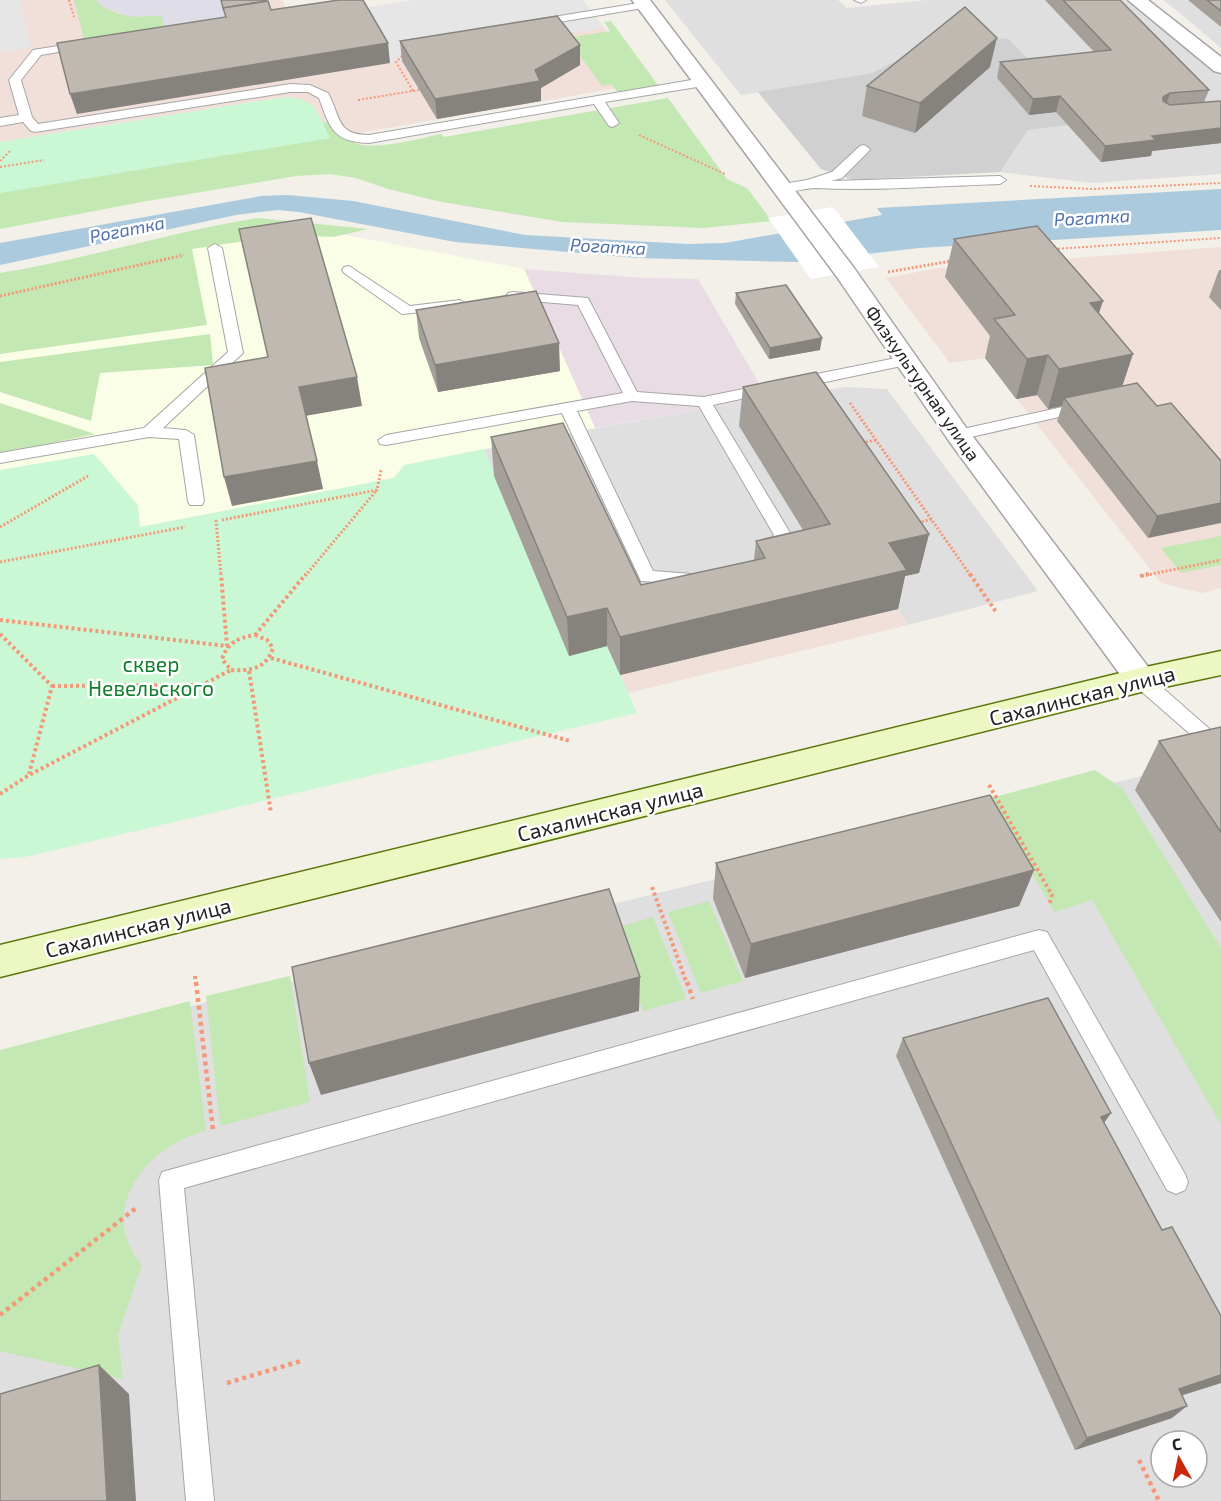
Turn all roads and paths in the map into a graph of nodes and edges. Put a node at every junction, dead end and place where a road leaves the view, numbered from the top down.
1 (1137, 0) edge
2 (643, 3) edge
3 (525, 25) edge
4 (94, 44) edge
5 (408, 50) edge
6 (1221, 67) edge
7 (703, 82) junction
8 (419, 90) edge
9 (413, 91) junction
10 (597, 100) junction
11 (328, 106) junction
12 (26, 118) junction
13 (0, 122) edge
14 (614, 123) joint
15 (864, 148) dead end
16 (725, 174) dead end
17 (1000, 180) dead end
18 (1221, 183) edge
19 (809, 184) junction
20 (782, 188) junction
21 (1038, 188) dead end
22 (1221, 238) edge
23 (215, 248) joint
24 (1045, 250) edge
25 (954, 261) edge
26 (349, 270) dead end
27 (878, 274) dead end
28 (0, 296) edge
29 (494, 299) edge
30 (472, 302) edge
31 (906, 361) junction
32 (632, 396) junction
33 (847, 398) dead end
34 (704, 402) junction
35 (1098, 405) edge
36 (567, 407) junction
37 (149, 432) junction
38 (958, 435) junction
39 (386, 440) dead end
40 (876, 440) junction
41 (856, 444) edge
42 (0, 458) edge
43 (95, 472) dead end
44 (377, 490) dead end
45 (196, 501) joint
46 (932, 519) junction
47 (911, 524) edge
48 (0, 527) edge
49 (1221, 560) edge
50 (757, 561) edge
51 (1140, 576) dead end
52 (717, 577) edge
53 (996, 612) dead end
54 (0, 620) edge
55 (0, 634) edge
56 (255, 636) junction
57 (226, 646) junction
58 (271, 658) junction
59 (1221, 663) edge
60 (231, 670) junction
61 (249, 671) junction
62 (1141, 680) junction
63 (202, 685) junction
64 (52, 686) junction
65 (570, 741) dead end
66 (1221, 750) edge
67 (29, 775) junction
68 (989, 785) dead end
69 (0, 794) edge
70 (271, 813) dead end
71 (652, 887) dead end
72 (1039, 939) junction
73 (0, 961) edge
74 (195, 976) dead end
75 (705, 1033) junction
76 (218, 1167) junction
77 (171, 1180) junction
78 (1176, 1182) dead end
79 (0, 1315) edge
80 (301, 1361) dead end
81 (190, 1394) junction
82 (1140, 1460) dead end
83 (200, 1501) edge
84 (1159, 1501) edge

1 - 6 street
2 - 3 lane
2 - 7 street, Физкультурная улица
4 - 12 lane
5 - 9 path
7 - 10 lane
7 - 20 street, Физкультурная улица
8 - 9 path
9 - 11 path
10 - 11 lane
10 - 14 lane
11 - 12 lane
12 - 13 lane
14 - 16 path
15 - 19 lane
17 - 19 lane
18 - 21 path
19 - 20 lane
20 - 31 street, Физкультурная улица
22 - 24 path
23 - 28 path
23 - 37 lane
25 - 27 path
26 - 30 lane
29 - 32 lane
31 - 34 lane
31 - 38 street, Физкультурная улица
32 - 34 lane
32 - 36 lane
33 - 40 path
34 - 50 lane
35 - 38 lane
36 - 39 lane
36 - 52 lane
37 - 42 lane
37 - 45 lane
38 - 62 street, Физкультурная улица
40 - 41 path
40 - 46 path
43 - 48 path
44 - 56 path
45 - 57 path
46 - 47 path
46 - 53 path
49 - 51 path
54 - 57 path
55 - 64 path
56 - 57 path
56 - 58 path
57 - 60 path
58 - 61 path
58 - 65 path
59 - 62 main road, Сахалинская улица
60 - 61 path
60 - 63 path
61 - 70 path
62 - 66 lane, Физкультурная улица
62 - 73 main road, Сахалинская улица
63 - 64 path
63 - 67 path
64 - 67 path
67 - 69 path
68 - 72 path
71 - 75 path
72 - 75 lane
72 - 78 lane
74 - 76 path
75 - 76 lane
76 - 77 lane
77 - 79 path
77 - 81 lane
80 - 81 path
81 - 83 lane
82 - 84 path

